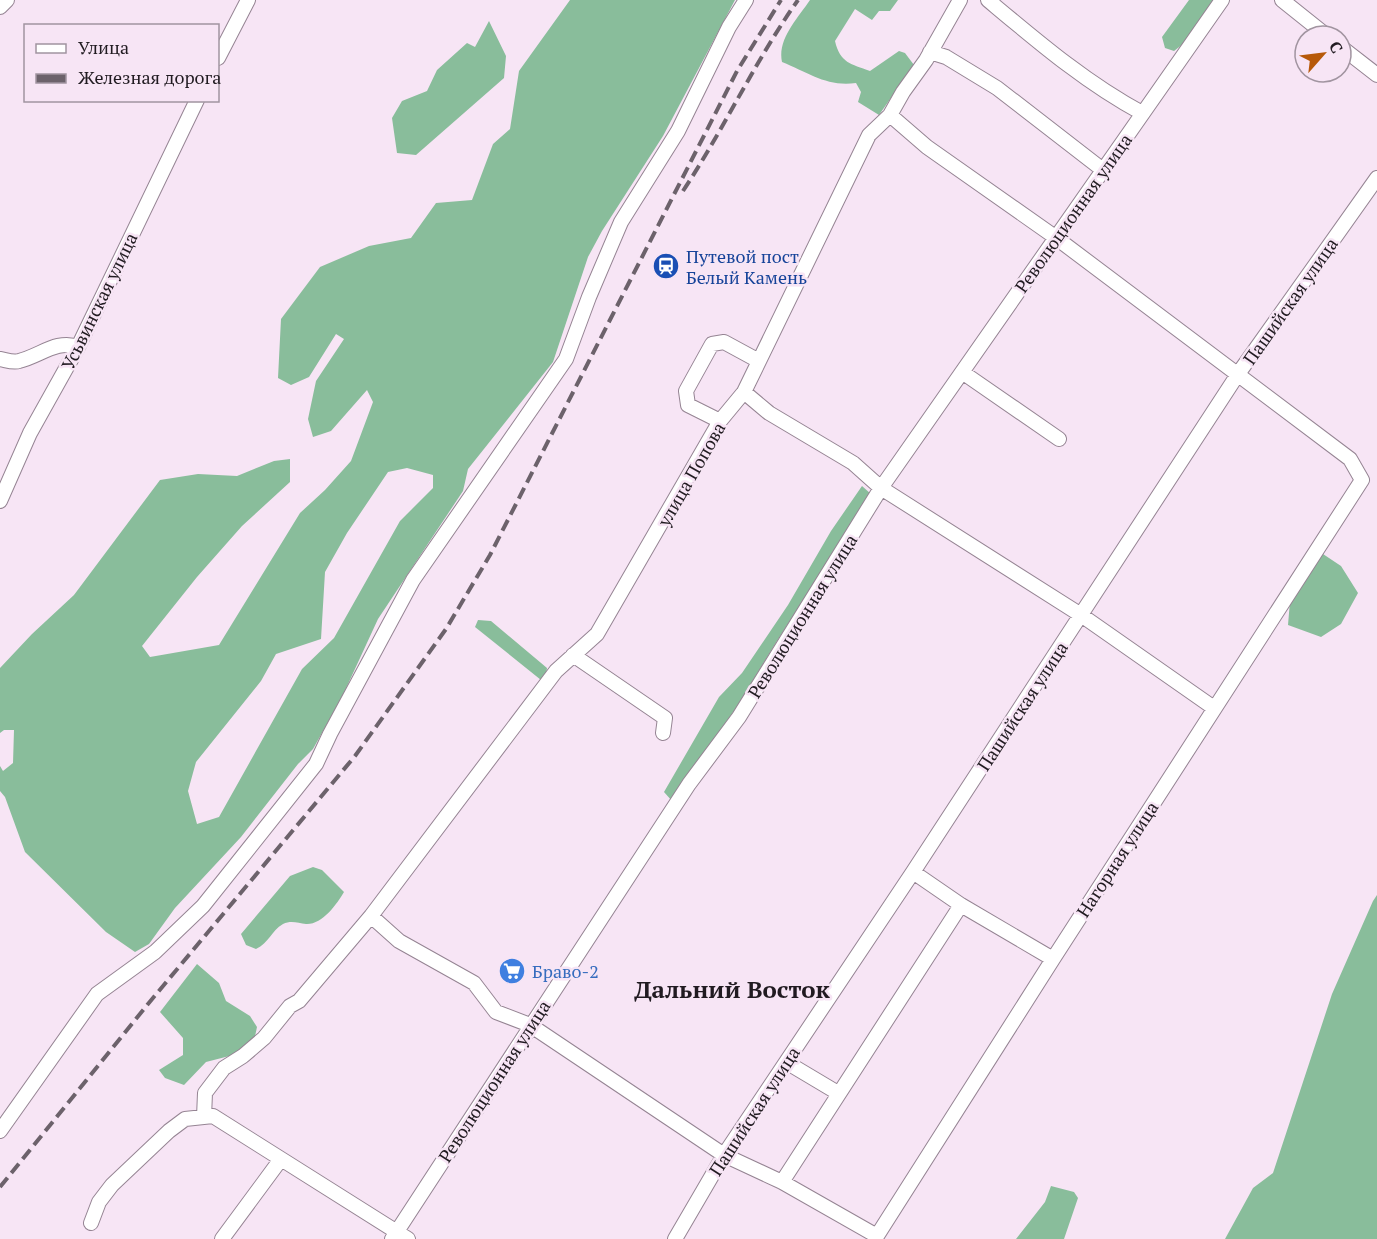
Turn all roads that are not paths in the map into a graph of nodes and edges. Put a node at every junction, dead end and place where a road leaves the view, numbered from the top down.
1 (7, 0) edge
2 (248, 0) edge
3 (746, 0) edge
4 (960, 0) edge
5 (988, 0) edge
6 (1222, 0) edge
7 (1282, 0) edge
8 (0, 7) edge
9 (1312, 24) edge
10 (930, 52) junction
11 (219, 56) edge
12 (1353, 56) edge
13 (1377, 75) edge
14 (196, 102) edge
15 (1142, 113) junction
16 (891, 115) junction
17 (1103, 170) junction
18 (1377, 178) edge
19 (1056, 237) junction
20 (78, 347) junction
21 (0, 359) edge
22 (759, 361) junction
23 (962, 372) junction
24 (1238, 374) junction
25 (744, 392) junction
26 (720, 422) junction
27 (1059, 439) dead end
28 (881, 488) junction
29 (0, 501) edge
30 (1081, 615) junction
31 (573, 655) junction
32 (1214, 708) junction
33 (663, 733) dead end
34 (913, 872) junction
35 (961, 905) junction
36 (371, 916) junction
37 (1053, 959) junction
38 (530, 1025) junction
39 (786, 1062) junction
40 (838, 1093) junction
41 (204, 1117) junction
42 (0, 1131) edge
43 (724, 1155) junction
44 (281, 1159) junction
45 (782, 1182) junction
46 (92, 1223) dead end
47 (398, 1237) edge
48 (678, 1238) edge
49 (876, 1238) edge
50 (222, 1239) edge

1 - 8 street
2 - 11 street
3 - 42 street
4 - 10 street, улица Попова
5 - 15 street
6 - 15 street, Революционная улица
7 - 9 street
10 - 16 street, улица Попова
10 - 17 street
12 - 13 street
14 - 20 street, Усьвинская улица
15 - 17 street, Революционная улица
16 - 19 street
16 - 22 street, улица Попова
17 - 19 street, Революционная улица
18 - 24 street, Пашийская улица
19 - 23 street, Революционная улица
19 - 24 street
20 - 21 street
20 - 29 street, Усьвинская улица
22 - 25 street, улица Попова
22 - 26 street
23 - 27 street
23 - 28 street, Революционная улица
24 - 30 street, Пашийская улица
24 - 32 street, Нагорная улица
25 - 26 street, улица Попова
25 - 28 street
26 - 31 street, улица Попова
28 - 30 street
28 - 38 street, Революционная улица
30 - 32 street
30 - 34 street, Пашийская улица
31 - 33 street
31 - 36 street, улица Попова
32 - 37 street, Нагорная улица
34 - 35 street
34 - 39 street, Пашийская улица
35 - 37 street
35 - 40 street
36 - 38 street
36 - 41 street, улица Попова
37 - 49 street, Нагорная улица
38 - 43 street
38 - 47 street, Революционная улица
39 - 40 street
39 - 43 street, Пашийская улица
40 - 45 street
41 - 44 street
41 - 46 street
43 - 45 street
43 - 48 street, Пашийская улица
44 - 47 street
44 - 50 street
45 - 49 street

